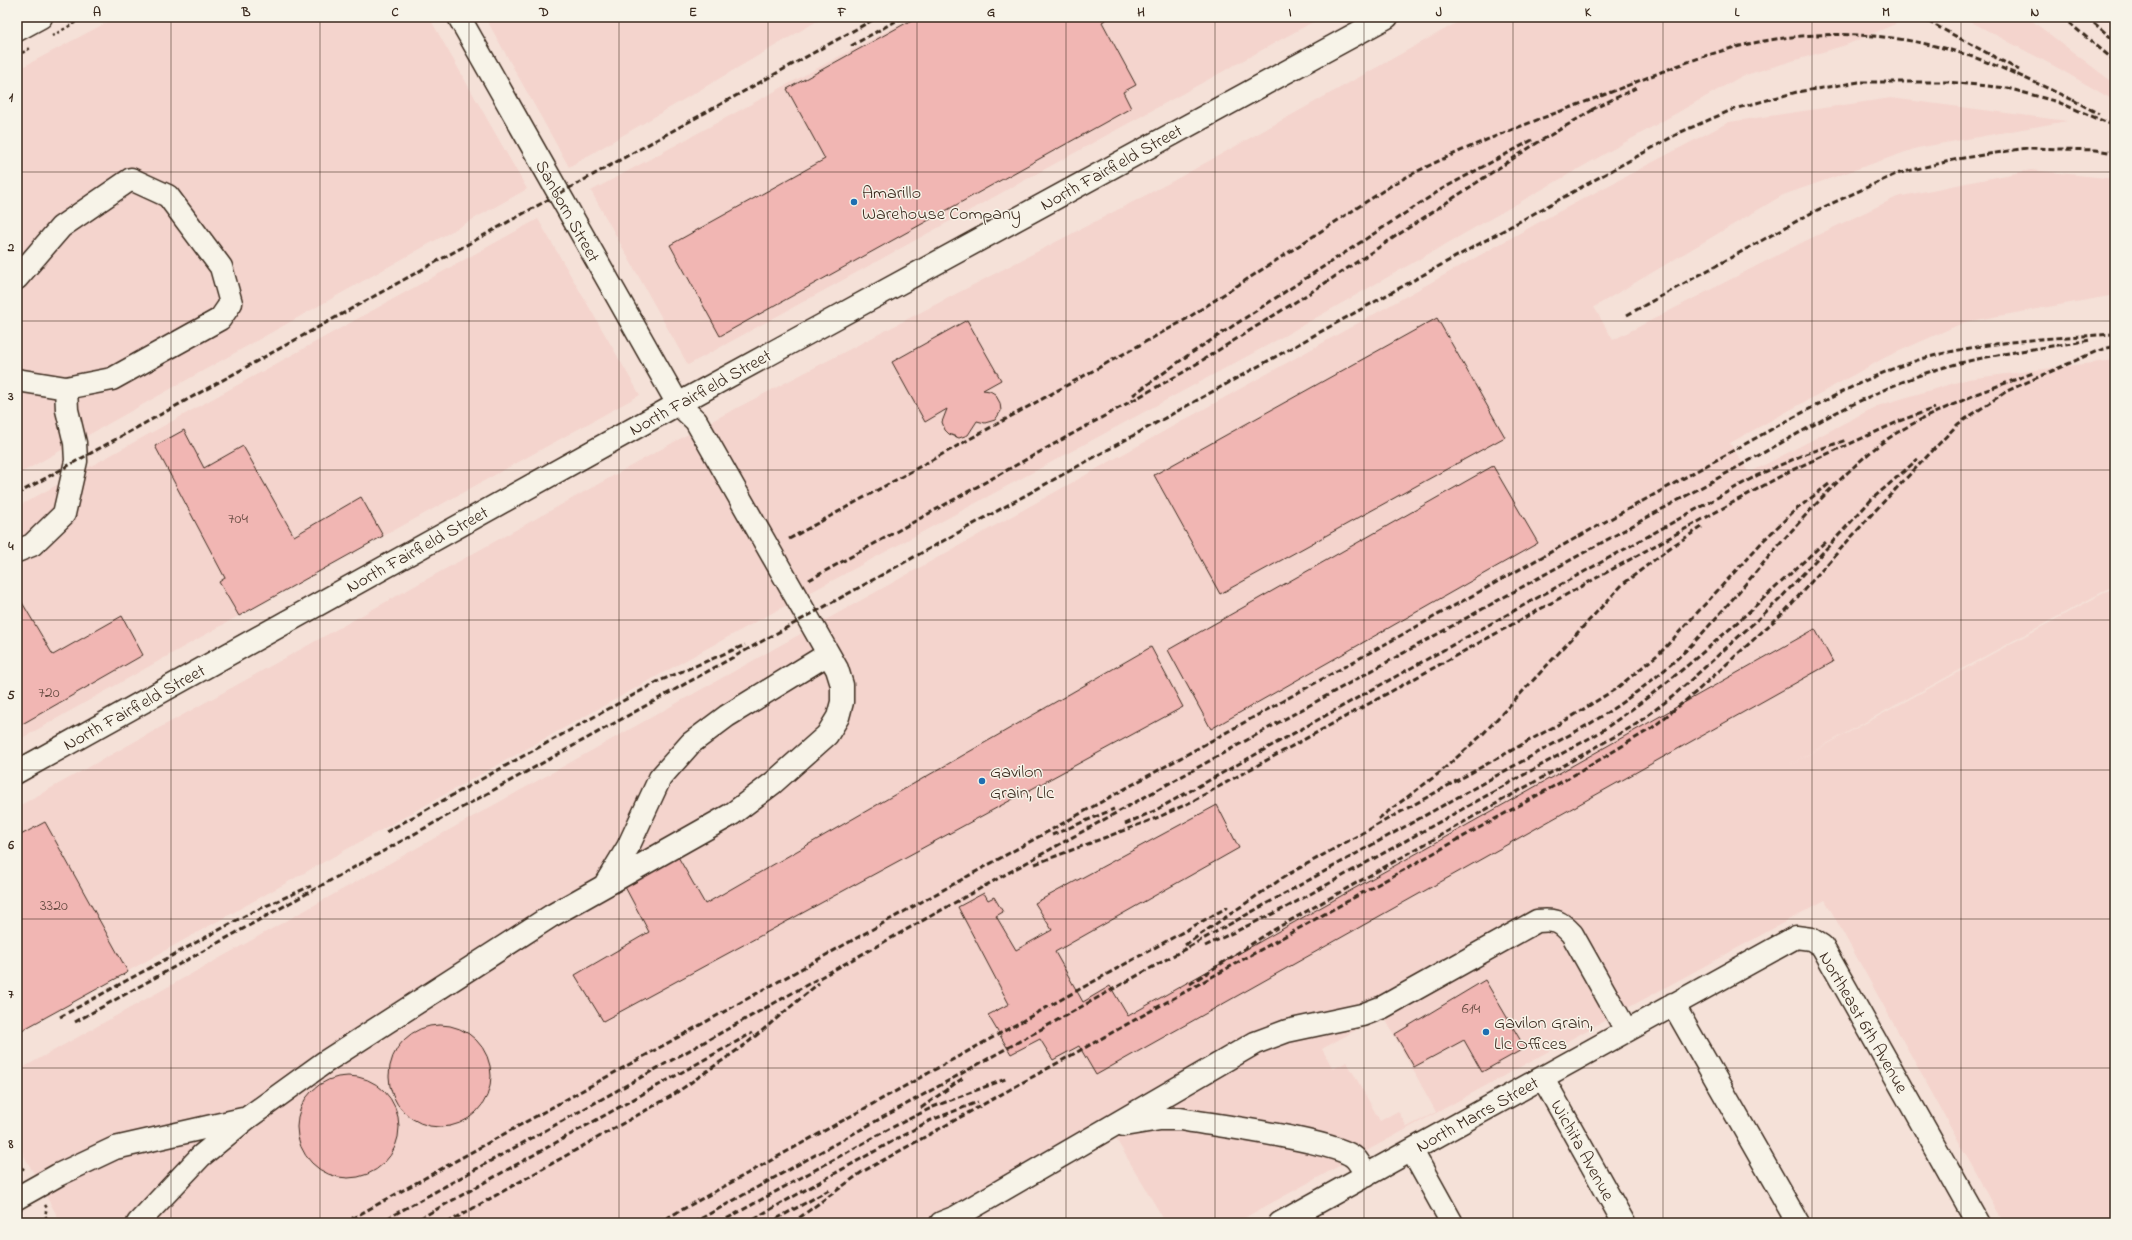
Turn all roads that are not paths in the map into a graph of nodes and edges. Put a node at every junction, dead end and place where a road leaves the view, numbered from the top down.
1 (41, 17) edge
2 (459, 17) edge
3 (1387, 17) edge
4 (17, 30) edge
5 (17, 278) edge
6 (17, 380) edge
7 (66, 388) junction
8 (678, 404) junction
9 (17, 551) edge
10 (828, 654) junction
11 (17, 772) edge
12 (604, 886) junction
13 (1673, 1004) junction
14 (1626, 1030) junction
15 (1543, 1078) junction
16 (246, 1119) junction
17 (1107, 1129) junction
18 (1412, 1151) junction
19 (1366, 1176) junction
20 (17, 1198) edge
21 (138, 1223) edge
22 (941, 1223) edge
23 (1281, 1223) edge
24 (1452, 1223) edge
25 (1624, 1223) edge
26 (1798, 1223) edge
27 (1978, 1223) edge

1 - 4 street
2 - 8 street, Sanborn Street
3 - 8 street, North Fairfield Street
5 - 7 street
6 - 7 street
7 - 9 street
8 - 10 street, Sanborn Street
8 - 11 street, North Fairfield Street
10 - 12 street
10 - 12 street, Sanborn Street
12 - 16 street, Sanborn Street
13 - 14 street, North Marrs Street
13 - 26 street
13 - 27 street, Northeast 6th Avenue
14 - 15 street, North Marrs Street
14 - 17 street
15 - 18 street, North Marrs Street
15 - 25 street, Wichita Avenue
16 - 20 street
16 - 21 street, Sanborn Street
17 - 19 street
17 - 22 street
18 - 19 street, North Marrs Street
18 - 24 street
19 - 23 street, North Marrs Street

